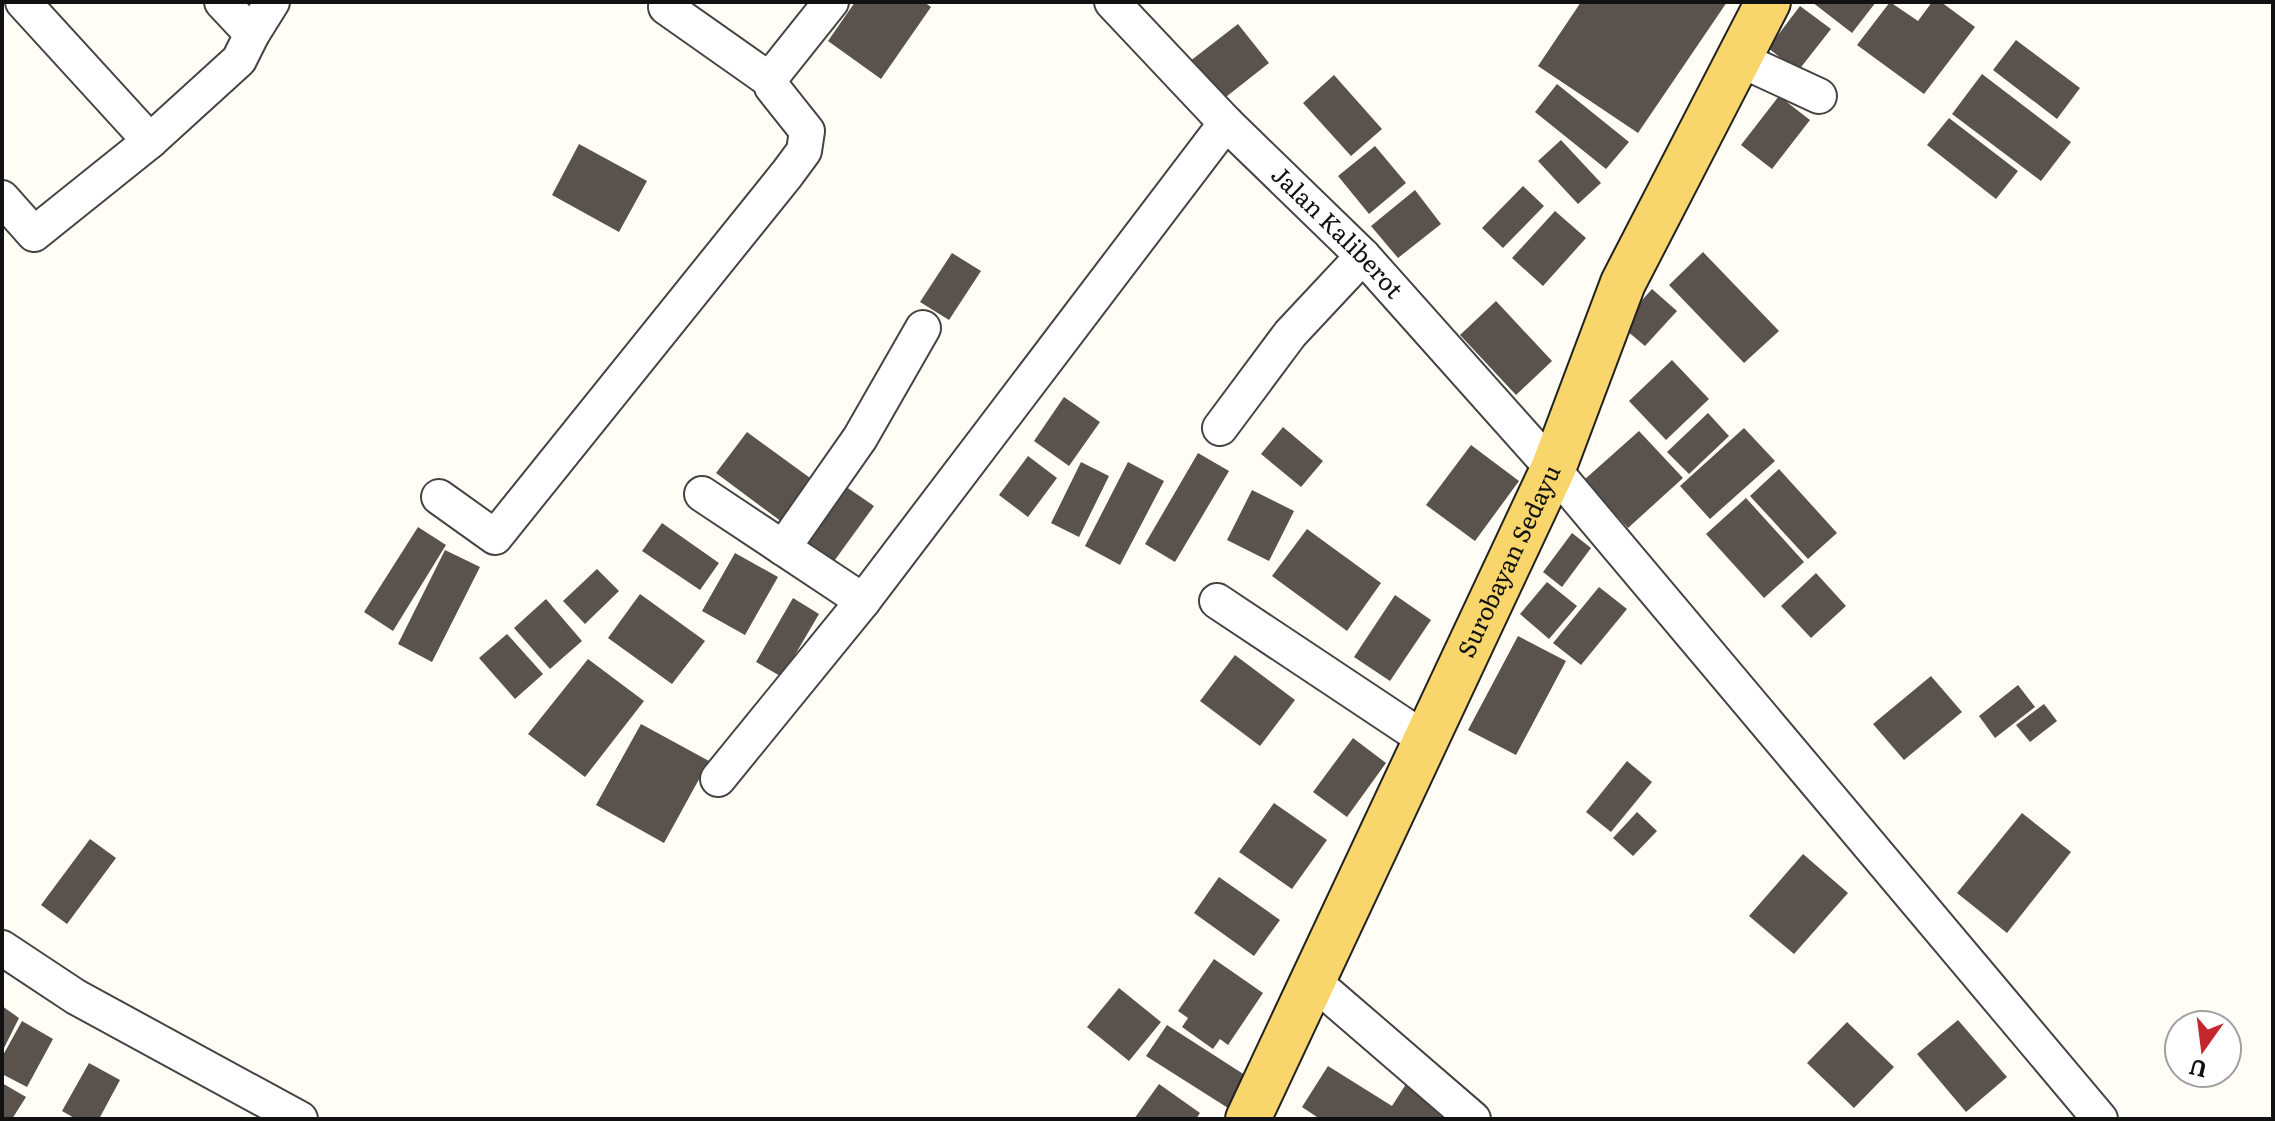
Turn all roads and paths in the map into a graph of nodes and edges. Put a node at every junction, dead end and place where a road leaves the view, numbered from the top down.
1 (23, 2) edge
2 (222, 2) edge
3 (272, 2) edge
4 (831, 2) edge
5 (1112, 2) edge
6 (1768, 2) edge
7 (666, 7) dead end
8 (252, 34) junction
9 (1737, 58) junction
10 (771, 81) junction
11 (1819, 96) dead end
12 (1226, 123) junction
13 (150, 141) junction
14 (2, 198) edge
15 (1363, 256) junction
16 (923, 328) dead end
17 (1220, 428) dead end
18 (1553, 469) junction
19 (702, 494) dead end
20 (439, 497) dead end
21 (783, 548) junction
22 (863, 601) junction
23 (1217, 601) dead end
24 (1426, 740) junction
25 (718, 779) dead end
26 (2, 948) edge
27 (1313, 981) junction
28 (300, 1119) edge
29 (1248, 1119) edge
30 (1473, 1119) edge
31 (2100, 1119) edge

1 - 13 street
2 - 8 street
3 - 8 street
4 - 10 street
5 - 12 street, Jalan Kaliberot
6 - 9 main road, Surobayan Sedayu
7 - 10 street
8 - 13 street
9 - 11 street
9 - 18 main road, Surobayan Sedayu
10 - 20 street
12 - 15 street, Jalan Kaliberot
12 - 22 street
13 - 14 street
15 - 17 street
15 - 18 street, Jalan Kaliberot
16 - 21 street
18 - 24 main road, Surobayan Sedayu
18 - 31 street, Jalan Kaliberot
19 - 21 street
21 - 22 street
22 - 25 street
23 - 24 street
24 - 27 main road, Surobayan Sedayu
26 - 28 street
27 - 29 main road, Surobayan Sedayu
27 - 30 street

